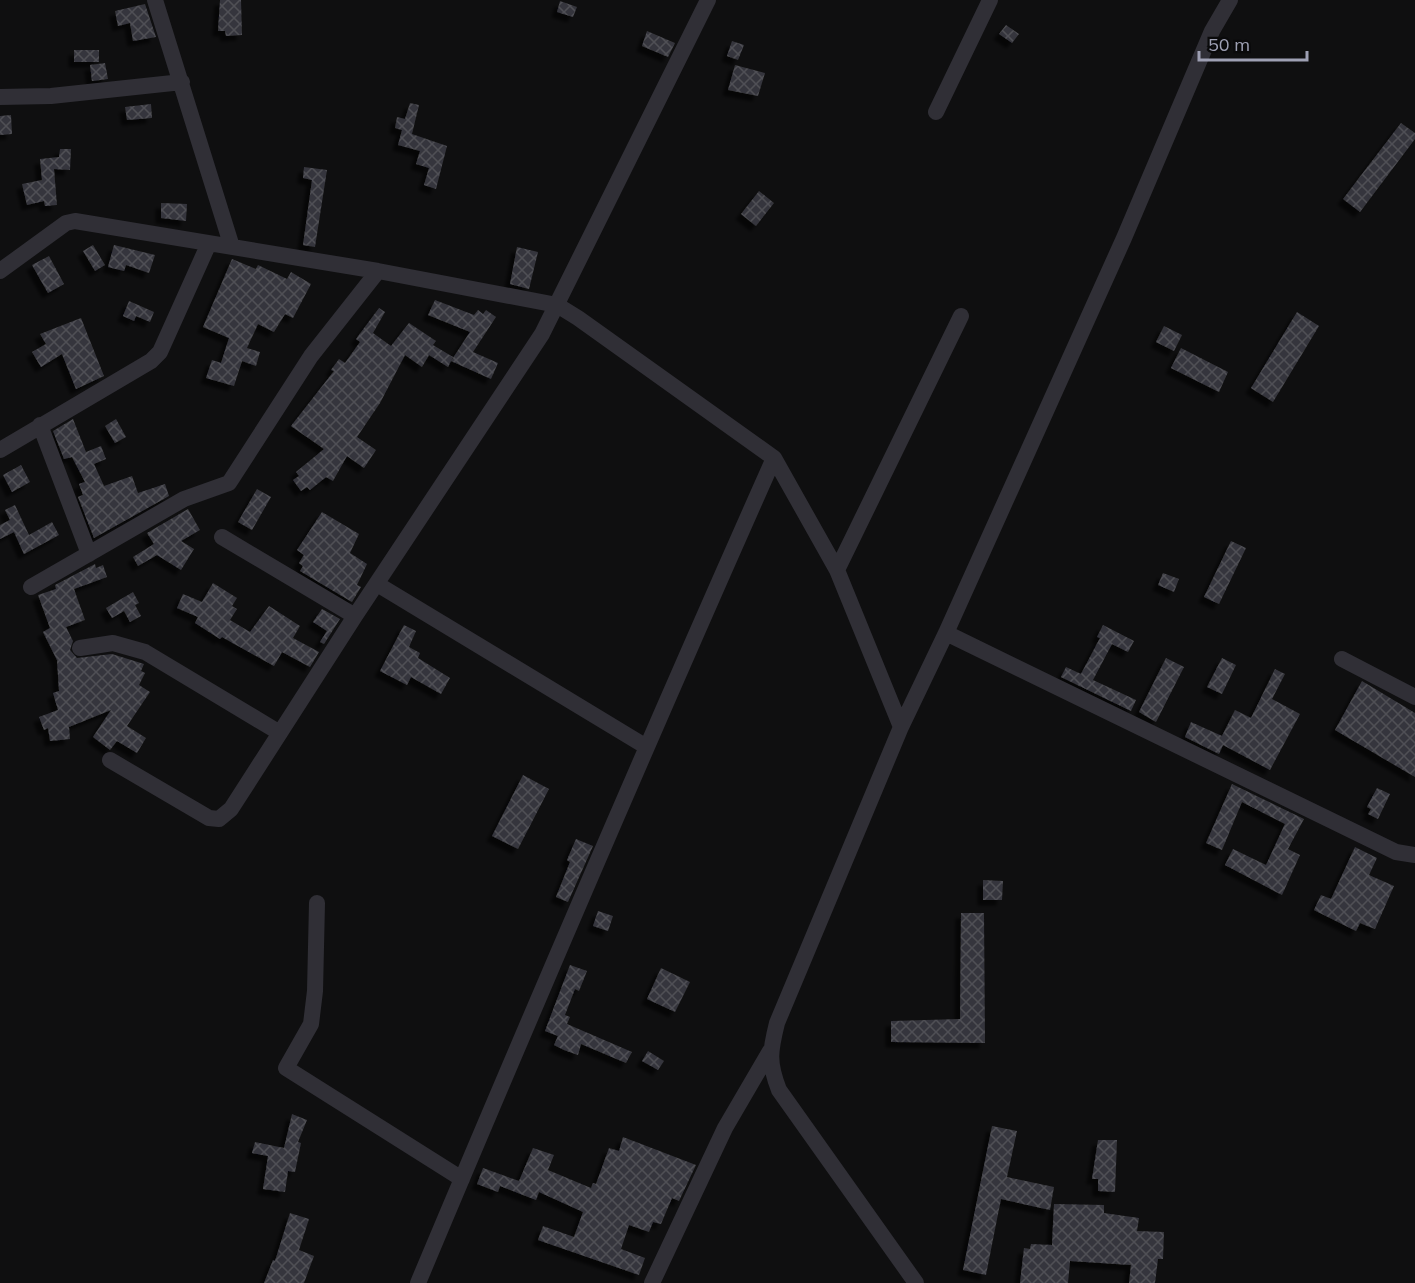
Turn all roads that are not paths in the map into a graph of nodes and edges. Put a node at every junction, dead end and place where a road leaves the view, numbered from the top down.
1 (155, 0) edge
2 (708, 0) edge
3 (990, 0) edge
4 (1230, 0) edge
5 (182, 82) junction
6 (0, 97) edge
7 (936, 112) dead end
8 (208, 243) junction
9 (232, 247) junction
10 (0, 271) edge
11 (378, 271) junction
12 (557, 305) junction
13 (961, 316) dead end
14 (40, 425) junction
15 (0, 450) edge
16 (774, 458) junction
17 (222, 537) dead end
18 (89, 554) junction
19 (837, 570) junction
20 (377, 584) junction
21 (30, 587) dead end
22 (355, 616) junction
23 (946, 633) junction
24 (80, 648) dead end
25 (1342, 659) dead end
26 (1415, 697) edge
27 (901, 728) junction
28 (280, 733) junction
29 (645, 746) junction
30 (110, 760) dead end
31 (1415, 855) edge
32 (316, 903) dead end
33 (770, 1051) junction
34 (462, 1179) junction
35 (418, 1283) edge
36 (652, 1283) edge
37 (916, 1283) edge

1 - 5 street
2 - 12 street
3 - 7 street
4 - 23 street
5 - 6 street
5 - 9 street
8 - 9 street
8 - 10 street
8 - 14 street
9 - 11 street
11 - 12 street
11 - 18 street
12 - 16 street
12 - 20 street
13 - 19 street
14 - 15 street
14 - 18 street
16 - 19 street
16 - 29 street
17 - 22 street
18 - 21 street
19 - 27 street
20 - 22 street
20 - 29 street
22 - 28 street
23 - 27 street
23 - 31 street
24 - 28 street
25 - 26 street
27 - 33 street
28 - 30 street
29 - 34 street
32 - 34 street
33 - 36 street
33 - 37 street
34 - 35 street

